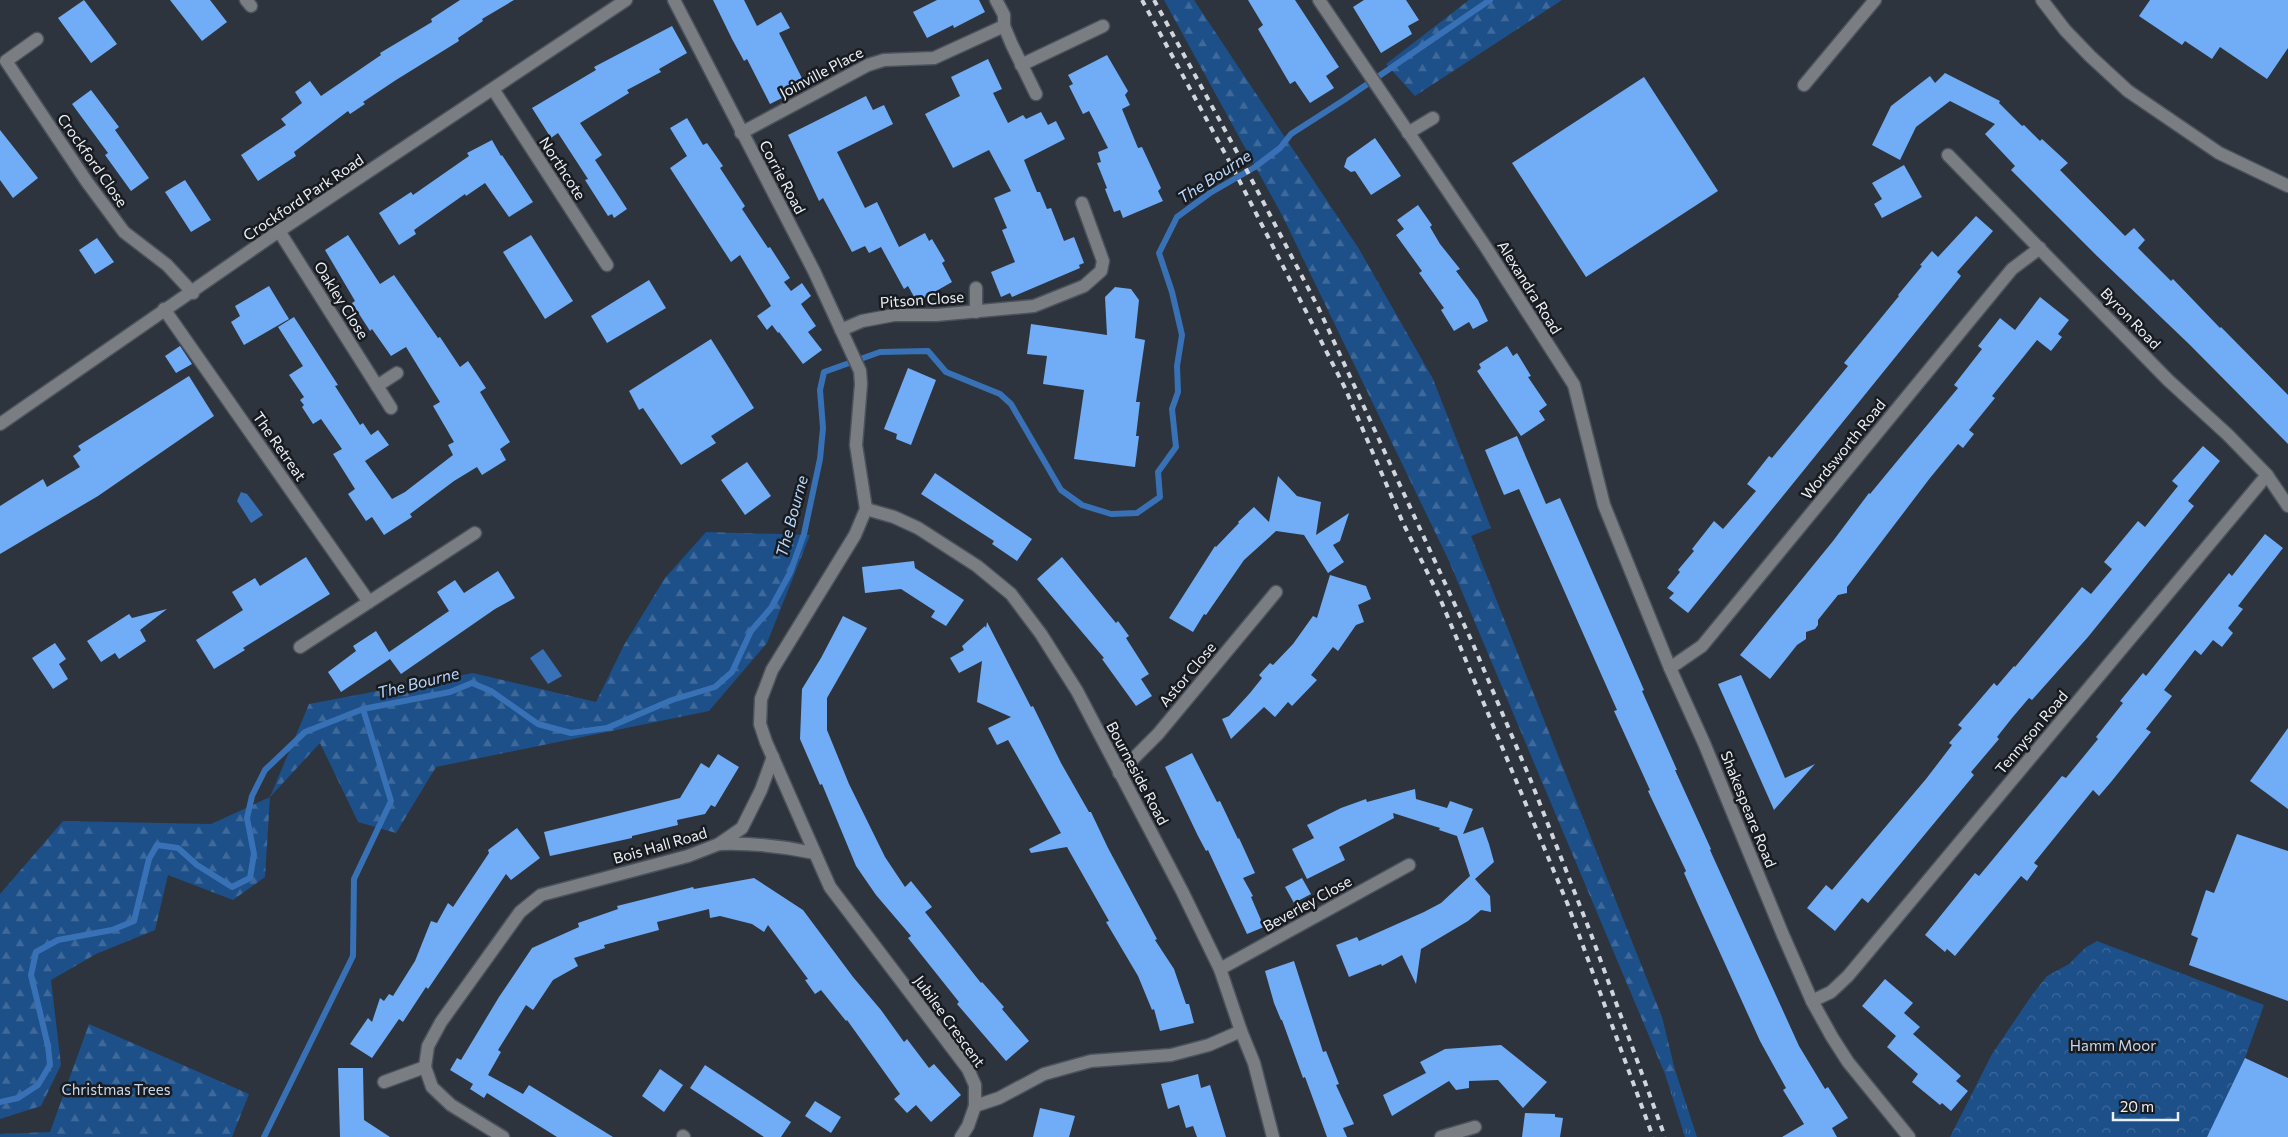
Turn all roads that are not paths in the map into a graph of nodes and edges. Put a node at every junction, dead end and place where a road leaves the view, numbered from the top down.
1 (626, 0) edge
2 (674, 0) edge
3 (996, 0) edge
4 (1319, 0) edge
5 (1875, 0) edge
6 (2042, 0) edge
7 (1004, 26) junction
8 (1103, 26) dead end
9 (37, 38) dead end
10 (1021, 64) junction
11 (1804, 85) dead end
12 (493, 89) junction
13 (1036, 94) dead end
14 (1433, 118) dead end
15 (741, 133) junction
16 (1408, 133) junction
17 (1948, 155) dead end
18 (2288, 186) edge
19 (1082, 203) dead end
20 (279, 231) junction
21 (2040, 248) junction
22 (607, 264) dead end
23 (976, 288) dead end
24 (193, 293) junction
25 (164, 309) junction
26 (976, 312) junction
27 (842, 330) junction
28 (396, 373) dead end
29 (377, 386) junction
30 (391, 408) dead end
31 (0, 424) edge
32 (1596, 472) joint
33 (2267, 475) junction
34 (2288, 506) edge
35 (866, 509) junction
36 (475, 533) dead end
37 (1276, 592) dead end
38 (369, 602) junction
39 (300, 647) dead end
40 (1670, 668) junction
41 (773, 758) junction
42 (1119, 773) junction
43 (719, 844) junction
44 (814, 854) junction
45 (1409, 865) dead end
46 (1220, 969) junction
47 (1812, 1001) junction
48 (1241, 1031) junction
49 (425, 1067) junction
50 (384, 1082) dead end
51 (975, 1106) junction
52 (1474, 1127) dead end
53 (503, 1137) edge
54 (961, 1137) edge
55 (1273, 1137) edge
56 (1441, 1137) edge
57 (1909, 1137) edge

1 - 12 street, Crockford Park Road
2 - 15 street, Corrie Road
3 - 7 street
4 - 16 street, Alexandra Road
5 - 11 street
6 - 18 street
7 - 10 street
7 - 15 street, Joinville Place
8 - 10 street
9 - 24 street, Crockford Close
10 - 13 street
12 - 20 street, Crockford Park Road
12 - 22 street, Northcote
14 - 16 street
15 - 27 street, Corrie Road
16 - 32 street, Alexandra Road
17 - 21 street, Byron Road
19 - 26 street, Pitson Close
20 - 24 street, Crockford Park Road
20 - 29 street, Oakley Close
21 - 33 street, Byron Road
21 - 40 street, Wordsworth Road
23 - 26 street, Pitson Close
24 - 25 street, Crockford Park Road
25 - 31 street, Crockford Park Road
25 - 38 street, The Retreat
26 - 27 street, Pitson Close
27 - 35 street, Corrie Road
28 - 29 street
29 - 30 street, Oakley Close
32 - 40 street, Shakespeare Road
33 - 34 street, Byron Road
33 - 47 street, Tennyson Road
35 - 41 street
35 - 42 street, Bourneside Road
36 - 38 street
37 - 42 street, Astor Close
38 - 39 street
40 - 47 street, Shakespeare Road
41 - 43 street, Bois Hall Road
41 - 44 street, Jubilee Crescent
42 - 46 street, Bourneside Road
43 - 44 street
43 - 49 street, Bois Hall Road
44 - 51 street, Jubilee Crescent
45 - 46 street, Beverley Close
46 - 48 street, Bourneside Road
47 - 57 street, Shakespeare Road
48 - 51 street
48 - 55 street, Bourneside Road
49 - 50 street
49 - 53 street
51 - 54 street
52 - 56 street

